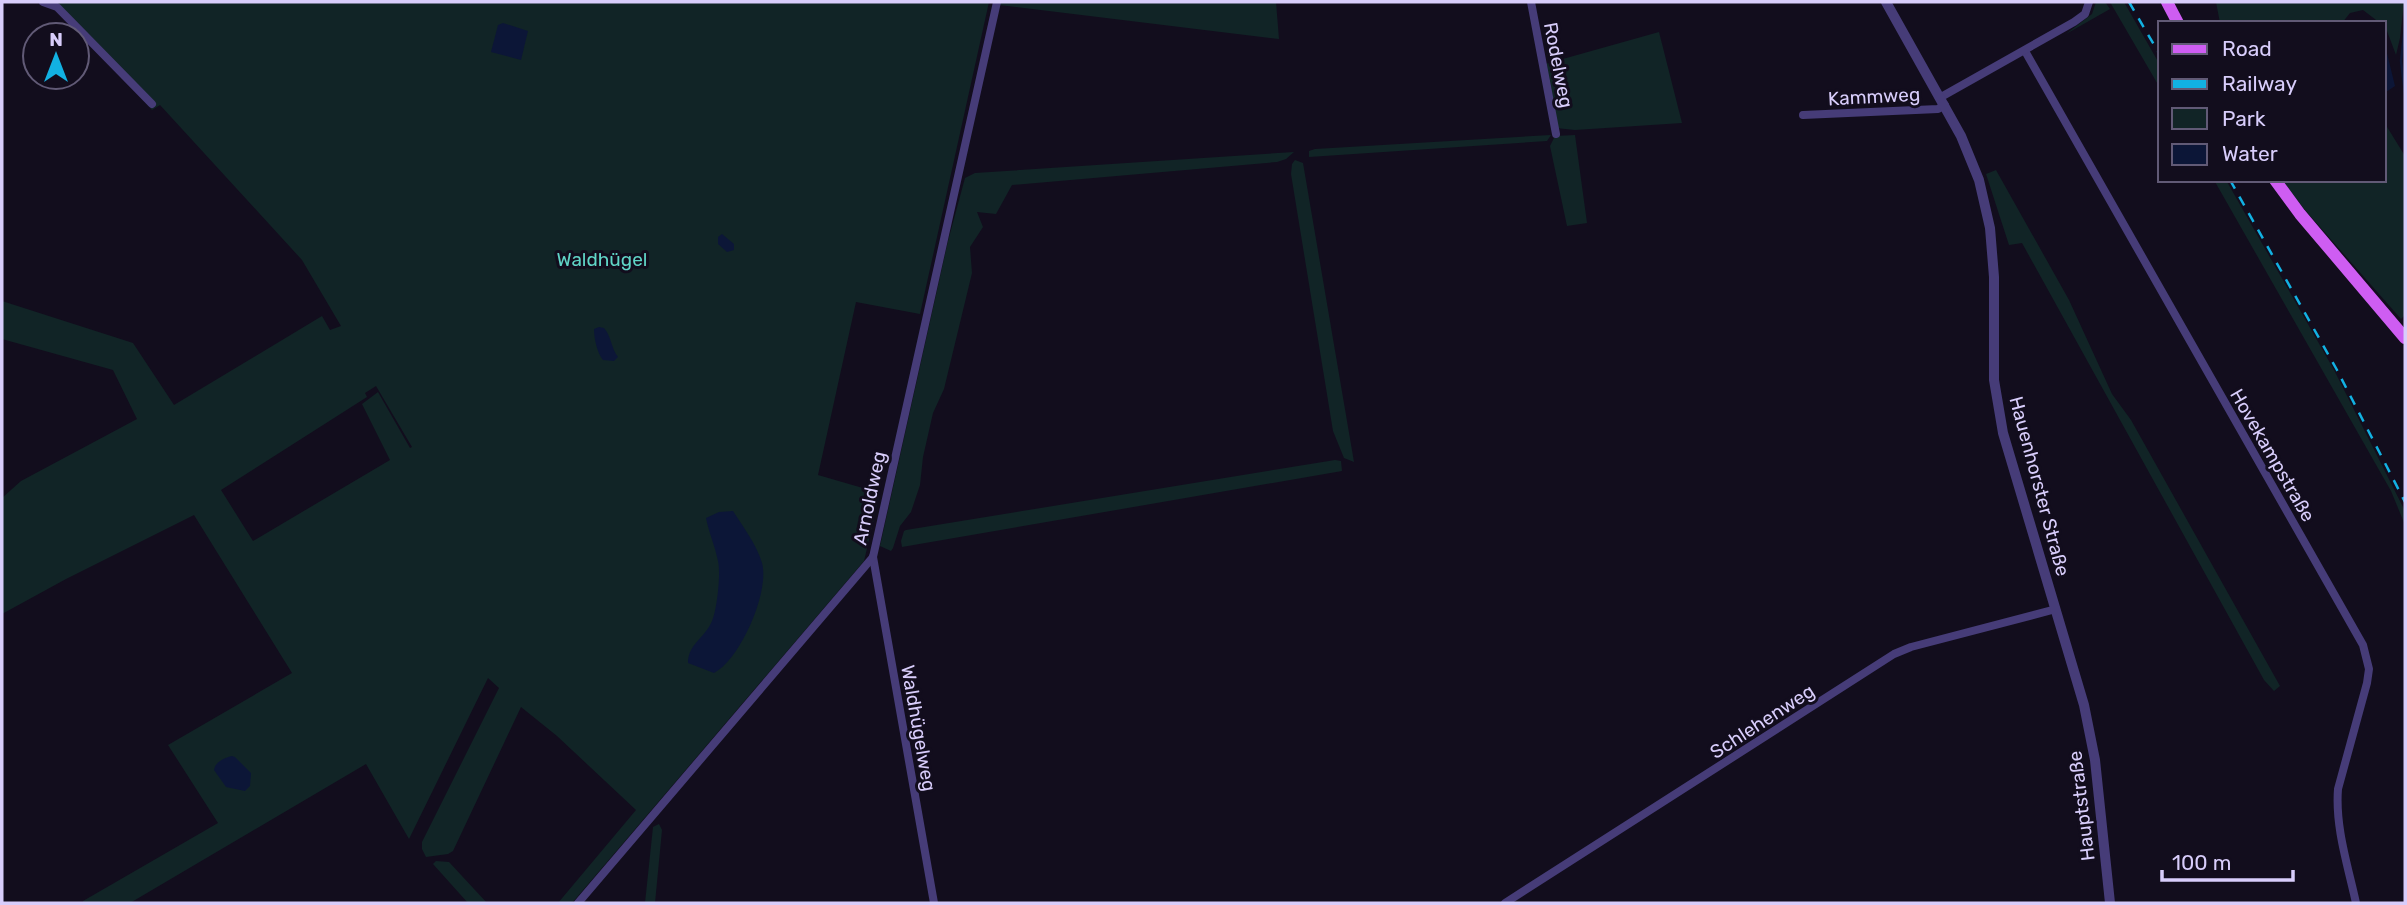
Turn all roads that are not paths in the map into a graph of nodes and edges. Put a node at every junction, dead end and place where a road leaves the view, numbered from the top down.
1 (43, 2) edge
2 (997, 2) edge
3 (1531, 2) edge
4 (1886, 2) edge
5 (2089, 2) edge
6 (2166, 2) edge
7 (2177, 21) edge
8 (2025, 51) junction
9 (1943, 101) junction
10 (152, 104) dead end
11 (1803, 116) dead end
12 (1556, 134) dead end
13 (2276, 182) edge
14 (2405, 338) edge
15 (873, 557) junction
16 (2056, 609) junction
17 (2084, 705) joint
18 (578, 903) edge
19 (934, 903) edge
20 (1505, 903) edge
21 (2110, 903) edge
22 (2356, 903) edge

1 - 10 street
2 - 15 street, Arnoldweg
3 - 12 street, Rodelweg
4 - 9 street, Hauenhorster Straße
5 - 8 street
6 - 7 main road
8 - 9 street
8 - 22 street, Hovekampstraße
9 - 11 street, Kammweg
9 - 16 street, Hauenhorster Straße
13 - 14 main road
15 - 18 street, Arnoldweg
15 - 19 street, Waldhügelweg
16 - 17 street, Hauenhorster Straße
16 - 20 street, Schlehenweg
17 - 21 street, Hauptstraße

